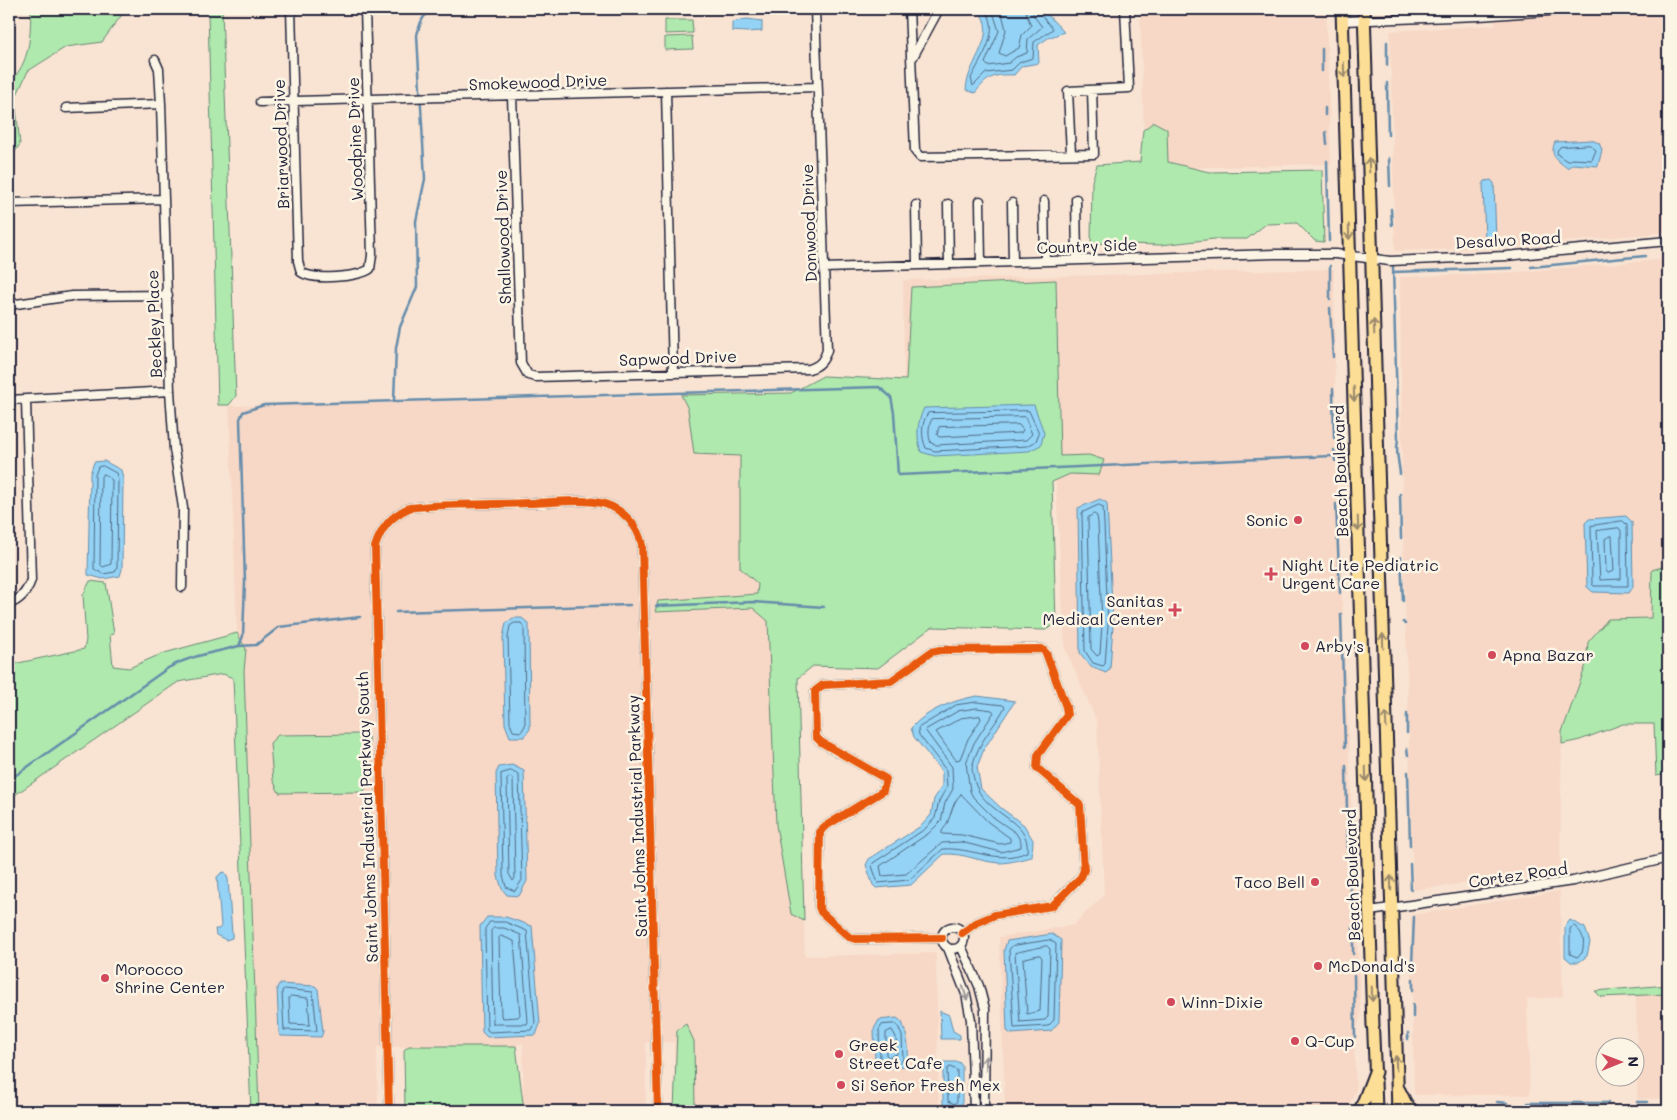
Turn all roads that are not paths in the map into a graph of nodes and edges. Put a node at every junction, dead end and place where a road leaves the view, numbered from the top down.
1 (291, 9) edge
2 (365, 9) edge
3 (815, 9) edge
4 (909, 9) edge
5 (940, 9) edge
6 (1126, 9) edge
7 (1342, 9) edge
8 (1575, 9) edge
9 (1364, 14) edge
10 (1343, 21) junction
11 (912, 59) junction
12 (155, 60) dead end
13 (817, 87) junction
14 (1092, 90) junction
15 (666, 92) junction
16 (512, 96) junction
17 (368, 99) junction
18 (293, 101) junction
19 (260, 102) dead end
20 (161, 104) junction
21 (66, 108) dead end
22 (1071, 154) junction
23 (1076, 198) dead end
24 (164, 199) junction
25 (1044, 200) dead end
26 (980, 201) dead end
27 (9, 203) edge
28 (1012, 203) dead end
29 (948, 204) dead end
30 (916, 205) dead end
31 (1668, 241) edge
32 (1350, 256) junction
33 (1372, 259) junction
34 (1077, 260) junction
35 (1045, 261) junction
36 (1013, 262) junction
37 (982, 263) junction
38 (949, 264) junction
39 (917, 265) junction
40 (824, 268) junction
41 (306, 276) joint
42 (168, 295) junction
43 (9, 305) edge
44 (825, 359) joint
45 (673, 372) junction
46 (528, 375) joint
47 (170, 392) junction
48 (9, 400) edge
49 (26, 400) junction
50 (632, 522) joint
51 (182, 587) dead end
52 (1360, 603) junction
53 (9, 604) edge
54 (1382, 605) junction
55 (1668, 858) edge
56 (1391, 907) junction
57 (1370, 911) junction
58 (962, 933) junction
59 (942, 938) junction
60 (961, 946) junction
61 (948, 948) junction
62 (1373, 1026) joint
63 (1375, 1072) junction
64 (1397, 1086) junction
65 (389, 1111) edge
66 (658, 1111) edge
67 (974, 1111) edge
68 (984, 1111) edge
69 (1360, 1111) edge
70 (1376, 1111) edge
71 (1398, 1111) edge
72 (1413, 1111) edge

1 - 18 street, Briarwood Drive
2 - 17 street, Woodpine Drive
3 - 13 street, Donwood Drive
4 - 11 street
5 - 11 street
6 - 14 street
7 - 10 highway, Beach Boulevard
8 - 9 street
9 - 10 street
33 -> 9 highway
10 -> 32 highway, Beach Boulevard
11 - 22 street
12 - 20 street, Beckley Place
13 - 15 street, Smokewood Drive
13 - 40 street, Donwood Drive
14 - 22 street
14 - 22 street
15 - 16 street, Smokewood Drive
15 - 45 street
16 - 17 street, Smokewood Drive
16 - 46 street, Shallowood Drive
17 - 18 street, Smokewood Drive
17 - 41 street, Woodpine Drive
18 - 19 street, Smokewood Drive
18 - 41 street, Briarwood Drive
20 - 21 street
20 - 24 street, Beckley Place
23 - 34 street
24 - 27 street
24 - 42 street, Beckley Place
25 - 35 street
26 - 37 street
28 - 36 street
29 - 38 street
30 - 39 street
31 - 33 street, Desalvo Road
32 - 33 street, Desalvo Road
32 - 34 street, Country Side
32 -> 52 highway, Beach Boulevard
54 -> 33 highway
34 - 35 street, Country Side
35 - 36 street, Country Side
36 - 37 street, Country Side
37 - 38 street, Country Side
38 - 39 street, Country Side
39 - 40 street, Country Side
40 - 44 street, Donwood Drive
42 - 43 street
42 - 47 street, Beckley Place
44 - 45 street, Sapwood Drive
45 - 46 street, Sapwood Drive
47 - 49 street
47 - 51 street, Beckley Place
48 - 49 street
49 - 53 street
50 - 65 street, Saint Johns Industrial Parkway South
50 - 66 street, Saint Johns Industrial Parkway
52 - 54 highway
52 -> 57 highway, Beach Boulevard
56 -> 54 highway
55 - 56 street, Cortez Road
56 - 57 street, Cortez Road
64 -> 56 highway
57 -> 62 highway, Beach Boulevard
58 - 59 street
58 - 59 street
58 - 60 street
59 - 61 street
60 - 61 street
68 -> 60 street
61 -> 67 street
62 - 63 main road, Beach Boulevard
63 - 69 highway
63 - 70 highway, Beach Boulevard
64 - 71 highway
64 - 72 highway

